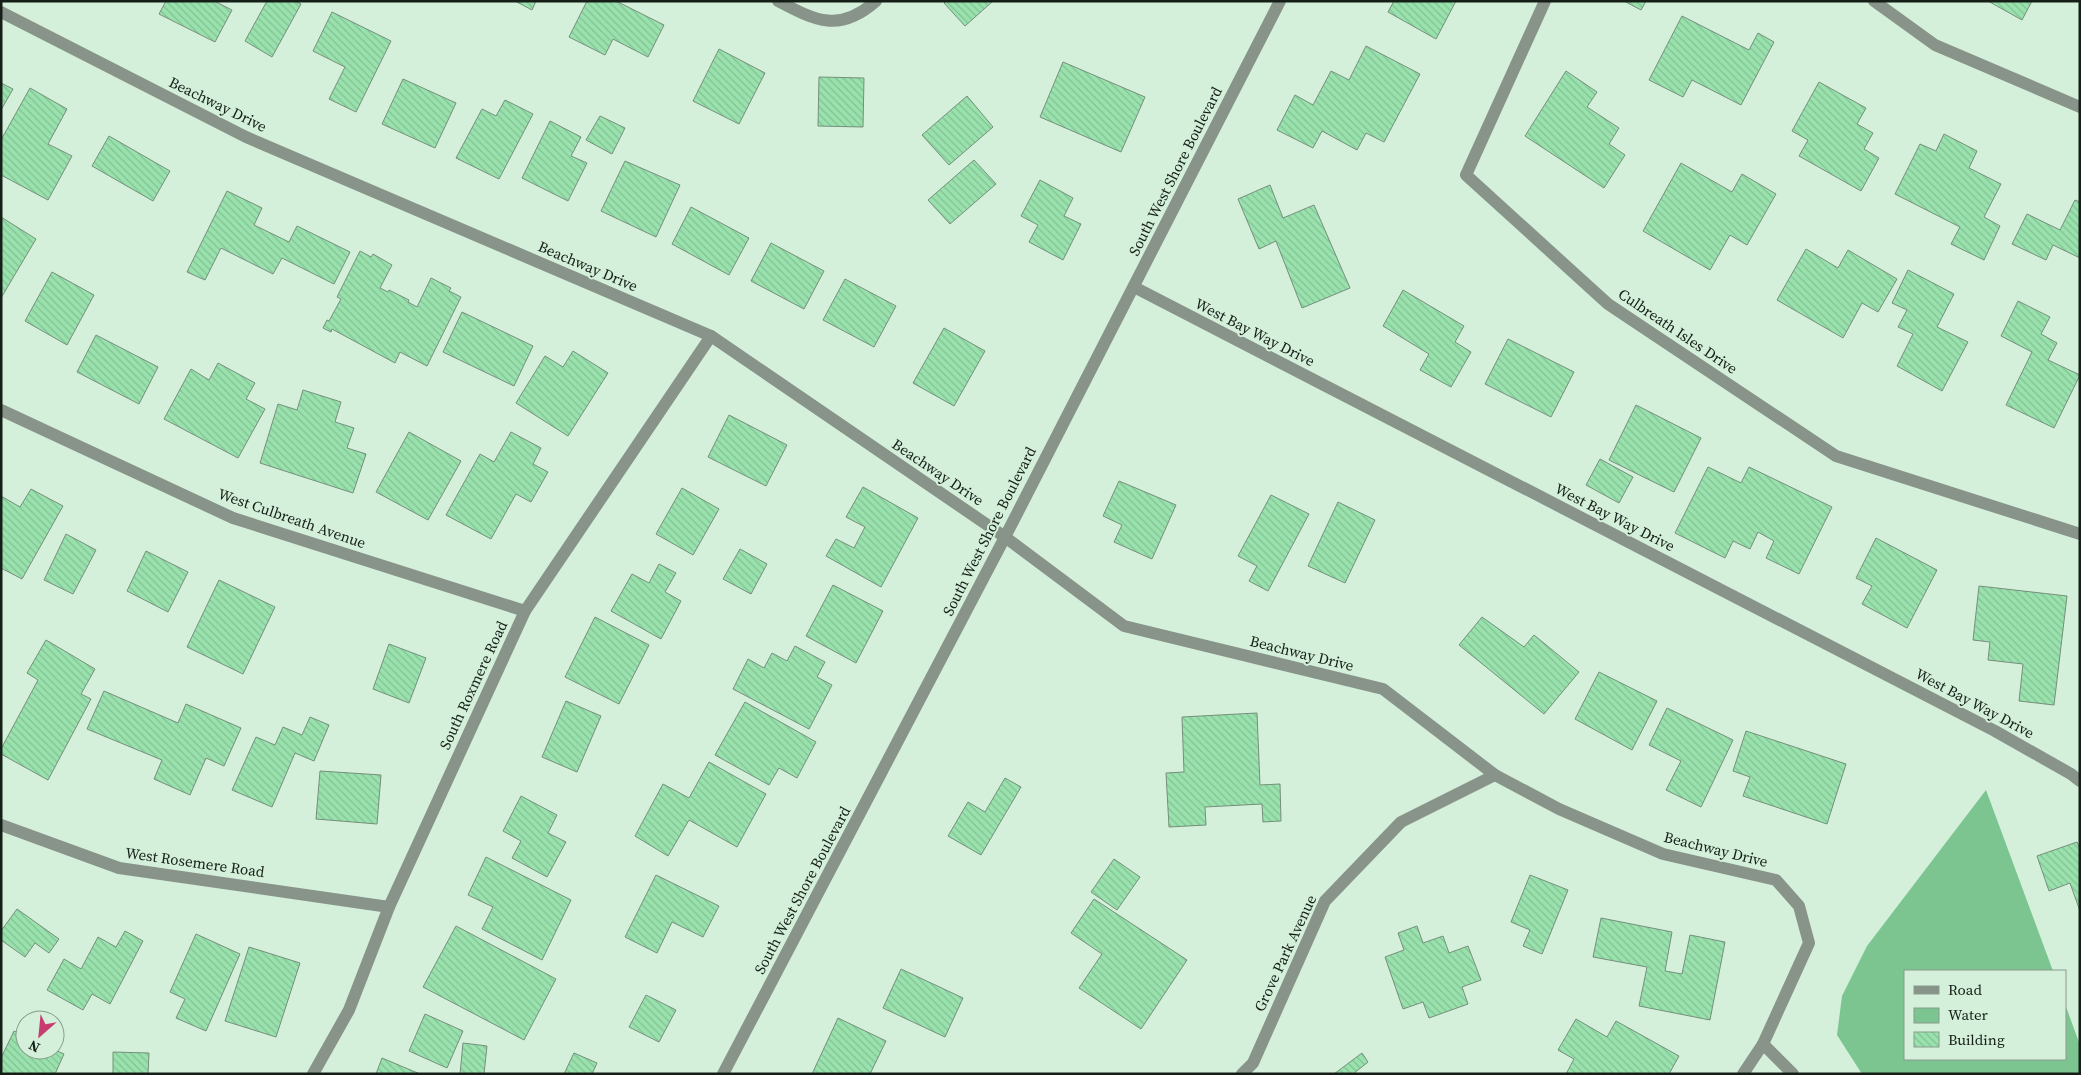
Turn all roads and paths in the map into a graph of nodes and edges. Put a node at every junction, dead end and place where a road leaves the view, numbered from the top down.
1 (778, 1) edge
2 (876, 1) edge
3 (1280, 1) edge
4 (1545, 1) edge
5 (1874, 1) edge
6 (1, 12) edge
7 (2080, 108) edge
8 (1134, 287) junction
9 (710, 336) junction
10 (1, 410) edge
11 (2080, 534) edge
12 (1005, 537) junction
13 (525, 611) junction
14 (1495, 774) junction
15 (2080, 780) edge
16 (1, 826) edge
17 (389, 907) junction
18 (1763, 1044) junction
19 (313, 1074) edge
20 (723, 1074) edge
21 (1242, 1074) edge
22 (1743, 1074) edge
23 (1793, 1074) edge

1 - 2 street
3 - 8 street, South West Shore Boulevard
4 - 11 street, Culbreath Isles Drive
5 - 7 street
6 - 9 street, Beachway Drive
8 - 12 street, South West Shore Boulevard
8 - 15 street, West Bay Way Drive
9 - 12 street, Beachway Drive
9 - 13 street, South Roxmere Road
10 - 13 street, West Culbreath Avenue
12 - 14 street, Beachway Drive
12 - 20 street, South West Shore Boulevard
13 - 17 street, South Roxmere Road
14 - 18 street, Beachway Drive
14 - 21 street, Grove Park Avenue
16 - 17 street, West Rosemere Road
17 - 19 street, South Roxmere Road
18 - 22 street, Beachway Drive
18 - 23 street

